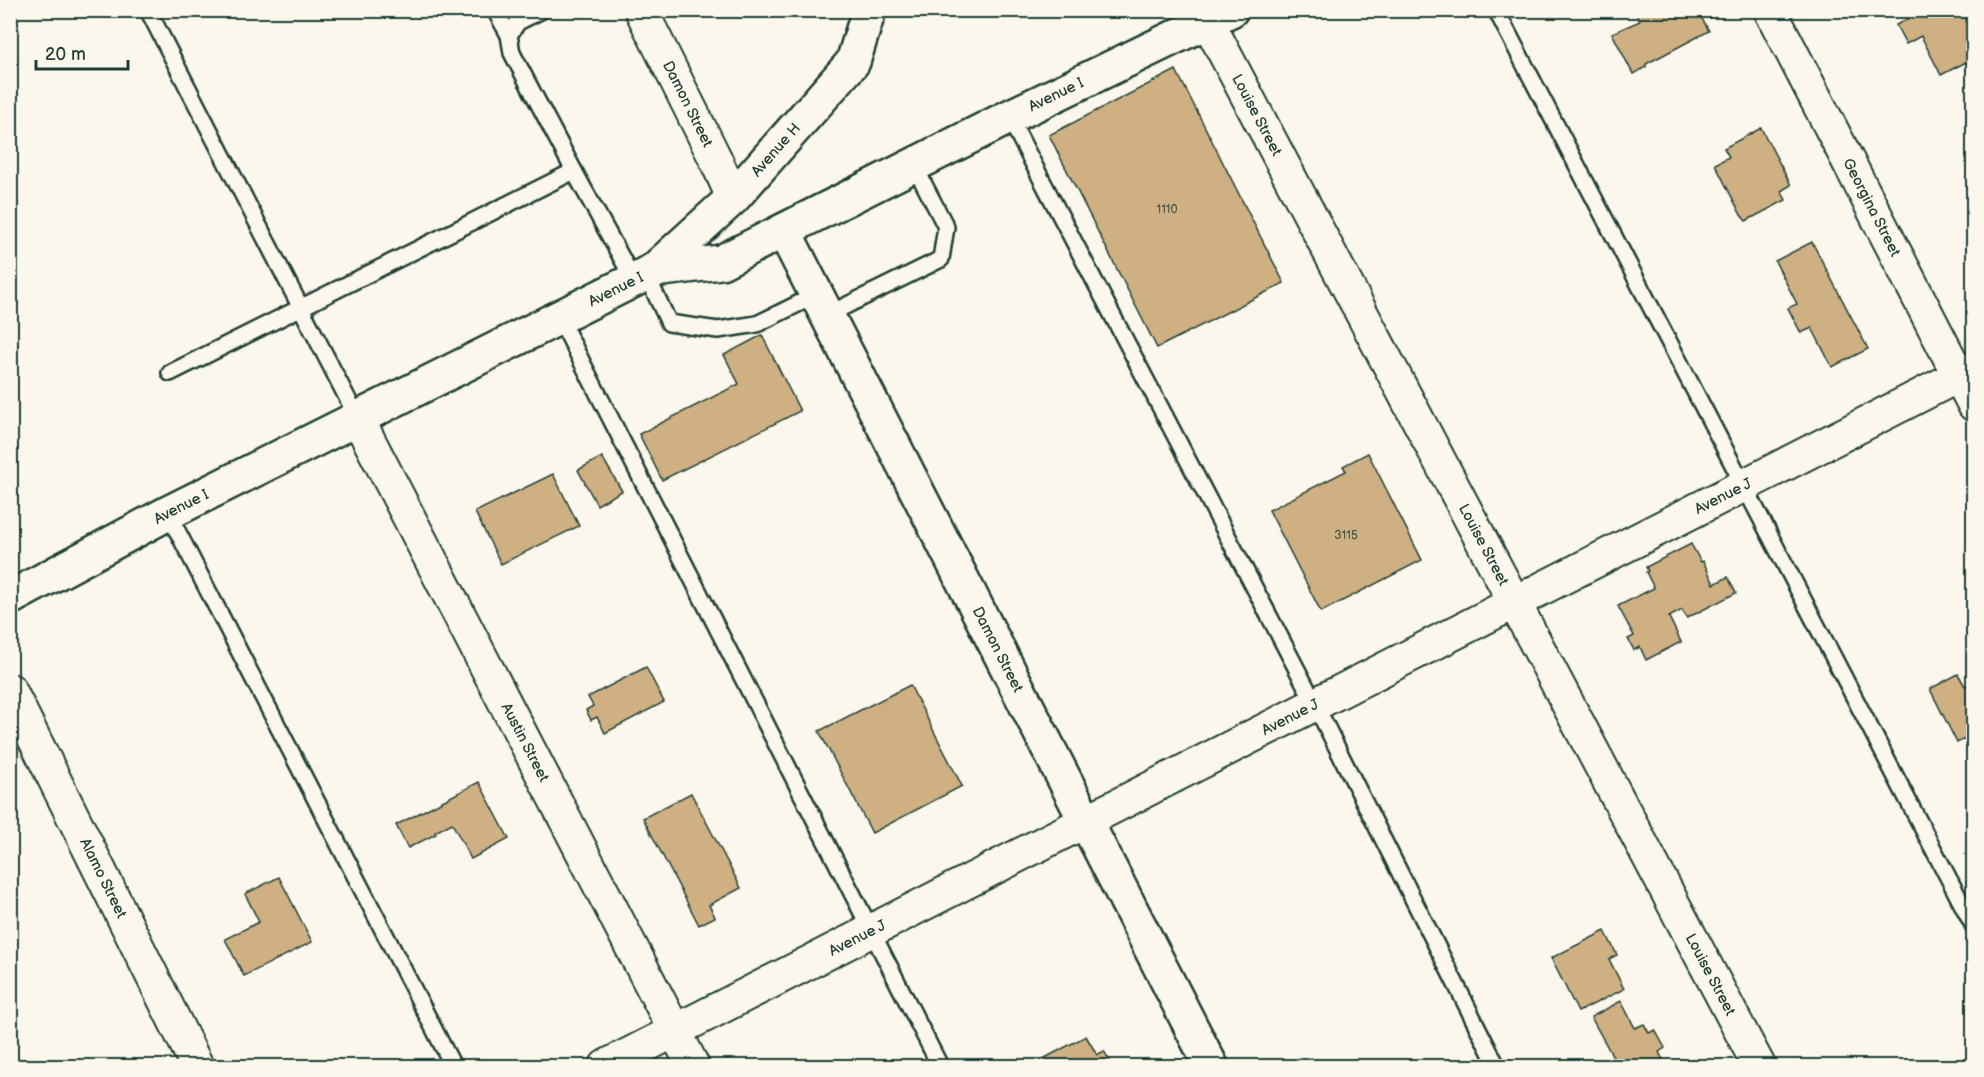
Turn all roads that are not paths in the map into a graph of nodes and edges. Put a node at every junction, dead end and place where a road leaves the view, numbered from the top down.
1 (148, 10) edge
2 (495, 10) edge
3 (542, 10) edge
4 (641, 10) edge
5 (1496, 10) edge
6 (1770, 10) edge
7 (869, 11) edge
8 (1216, 14) edge
9 (509, 35) junction
10 (1009, 117) junction
11 (914, 165) junction
12 (574, 171) junction
13 (733, 198) junction
14 (784, 231) junction
15 (644, 274) junction
16 (822, 305) junction
17 (301, 308) junction
18 (559, 317) junction
19 (1966, 371) edge
20 (170, 373) dead end
21 (1974, 405) edge
22 (358, 418) junction
23 (1743, 485) junction
24 (168, 513) junction
25 (10, 598) edge
26 (1513, 603) junction
27 (10, 690) edge
28 (1315, 704) junction
29 (1086, 821) junction
30 (1974, 927) edge
31 (872, 931) junction
32 (675, 1032) junction
33 (197, 1066) edge
34 (453, 1066) edge
35 (606, 1066) edge
36 (693, 1066) edge
37 (940, 1066) edge
38 (1211, 1066) edge
39 (1497, 1066) edge
40 (1760, 1066) edge

1 - 17 lane
2 - 9 lane
3 - 9 lane
4 - 13 street, Damon Street
5 - 23 lane
6 - 19 street, Georgina Street
7 - 13 main road, Avenue H
8 - 10 main road, Avenue I
8 - 26 street, Louise Street
9 - 12 lane
10 - 11 main road, Avenue I
10 - 28 lane
11 - 14 main road, Avenue I
11 - 16 lane
12 - 15 lane
12 - 17 lane
13 - 15 main road, Avenue H
14 - 15 main road, Avenue I
14 - 16 main road, Damon Street
15 - 16 lane
15 - 18 main road, Avenue I
16 - 29 main road, Damon Street
17 - 20 lane
17 - 22 lane
18 - 22 main road, Avenue I
18 - 31 lane
19 - 21 street, Georgina Street
19 - 23 street, Avenue J
22 - 24 main road, Avenue I
22 - 32 street, Austin Street
23 - 26 street, Avenue J
23 - 30 lane
24 - 25 main road, Avenue I
24 - 34 lane
26 - 28 street, Avenue J
26 - 40 street, Louise Street
27 - 33 street, Alamo Street
28 - 29 street, Avenue J
28 - 39 lane
29 - 31 street, Avenue J
29 - 38 main road, Damon Street
31 - 32 street, Avenue J
31 - 37 lane
32 - 35 street, Avenue J
32 - 36 street, Austin Street

